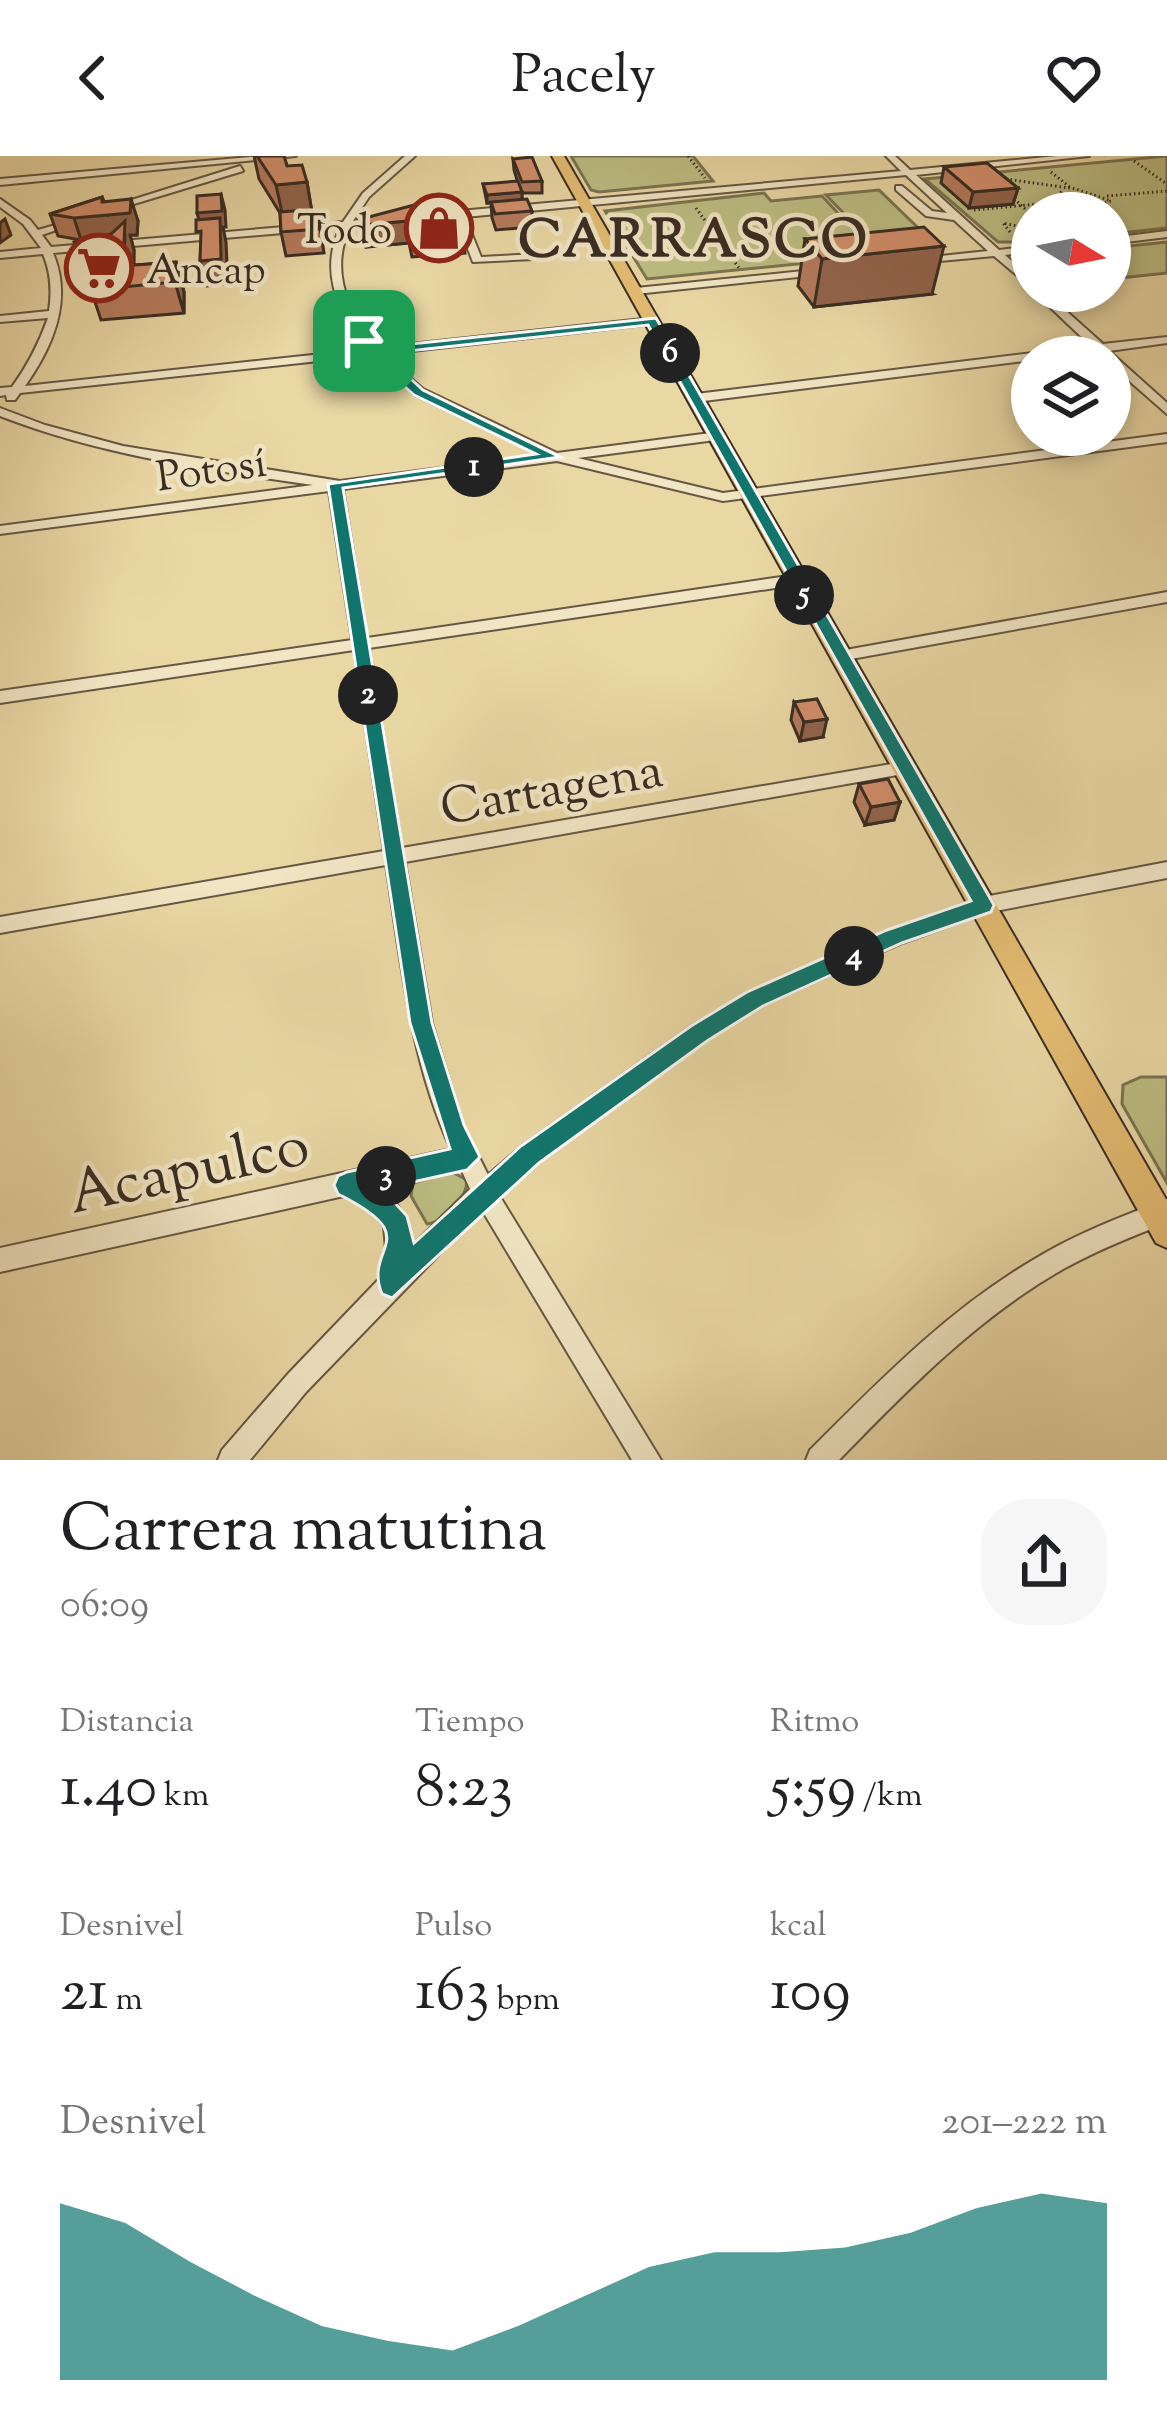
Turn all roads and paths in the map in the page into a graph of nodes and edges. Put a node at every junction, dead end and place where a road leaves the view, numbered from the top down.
1 (291, 156) edge
2 (411, 156) edge
3 (558, 156) edge
4 (688, 156) edge
5 (890, 156) edge
6 (1085, 156) edge
7 (1134, 161) dead end
8 (1047, 169) dead end
9 (908, 172) junction
10 (1004, 178) edge
11 (1165, 181) edge
12 (0, 182) edge
13 (710, 184) dead end
14 (899, 188) dead end
15 (1073, 189) junction
16 (1003, 190) edge
17 (1167, 190) edge
18 (1062, 191) joint
19 (1087, 192) edge
20 (1131, 193) edge
21 (1011, 197) edge
22 (692, 201) dead end
23 (0, 202) edge
24 (585, 203) junction
25 (1011, 207) edge
26 (992, 208) junction
27 (459, 214) junction
28 (961, 214) junction
29 (412, 218) edge
30 (388, 220) edge
31 (1006, 221) junction
32 (1011, 223) edge
33 (341, 225) junction
34 (1010, 232) dead end
35 (40, 233) junction
36 (1167, 234) edge
37 (1131, 238) edge
38 (130, 243) junction
39 (50, 250) junction
40 (1011, 251) edge
41 (998, 253) junction
42 (0, 255) edge
43 (533, 256) dead end
44 (96, 261) edge
45 (908, 262) edge
46 (76, 265) dead end
47 (1011, 265) edge
48 (57, 269) junction
49 (840, 270) edge
50 (743, 274) dead end
51 (637, 291) junction
52 (1061, 312) edge
53 (54, 314) junction
54 (0, 319) edge
55 (652, 321) junction
56 (1086, 336) edge
57 (1167, 340) edge
58 (364, 341) junction
59 (1131, 344) edge
60 (399, 349) junction
61 (350, 354) junction
62 (1011, 359) edge
63 (385, 362) junction
64 (1131, 377) edge
65 (17, 390) junction
66 (0, 392) edge
67 (696, 398) junction
68 (1167, 410) edge
69 (0, 411) edge
70 (718, 436) junction
71 (1167, 438) edge
72 (553, 457) junction
73 (335, 484) junction
74 (750, 495) junction
75 (0, 530) edge
76 (795, 580) junction
77 (1167, 597) edge
78 (361, 643) junction
79 (840, 656) junction
80 (0, 697) edge
81 (903, 768) junction
82 (393, 857) junction
83 (1167, 870) edge
84 (984, 905) junction
85 (0, 925) edge
86 (467, 1157) junction
87 (347, 1185) junction
88 (484, 1192) junction
89 (1164, 1219) edge
90 (0, 1260) edge
91 (392, 1284) junction
92 (232, 1460) edge
93 (647, 1460) edge
94 (820, 1460) edge

1 - 12 street
1 - 35 street
2 - 33 street
3 - 24 main road
4 - 13 path
5 - 9 street
6 - 9 street
7 - 11 path
8 - 15 path
9 - 24 street
9 - 28 street
10 - 18 path
14 - 28 street
15 - 18 path
15 - 19 path
16 - 21 path
17 - 20 path
22 - 50 path
23 - 35 street
24 - 27 street
24 - 51 main road
25 - 26 path
26 - 28 path
26 - 31 path
27 - 29 street
27 - 43 street
28 - 41 street
30 - 33 street
31 - 32 path
31 - 34 path
33 - 38 street
33 - 58 street
35 - 39 street
36 - 37 street
38 - 39 street
38 - 44 street
39 - 42 street
39 - 48 street
40 - 41 street
41 - 45 street
41 - 47 street
46 - 48 street
48 - 53 street
49 - 51 street
51 - 55 main road
52 - 56 street
53 - 54 street
53 - 65 street
55 - 60 street
55 - 67 main road
57 - 59 street
58 - 60 street
58 - 61 street
60 - 63 street
61 - 63 street
61 - 65 street
62 - 67 street
63 - 72 street
64 - 68 street
65 - 66 street
65 - 69 street
67 - 70 main road
69 - 73 street
70 - 72 street, Potosí
70 - 74 main road
71 - 74 street
72 - 73 street, Potosí
72 - 74 street
73 - 75 street, Potosí
73 - 78 street
74 - 76 main road
76 - 78 street
76 - 79 main road
77 - 79 street
78 - 80 street
78 - 82 street
79 - 81 main road
81 - 82 street, Cartagena
81 - 84 main road
82 - 85 street, Cartagena
82 - 86 street
83 - 84 street
84 - 88 street
84 - 89 main road
86 - 87 street, Acapulco
86 - 88 street
87 - 90 street, Acapulco
87 - 91 street
88 - 91 street
88 - 93 street
89 - 94 street
91 - 92 street

